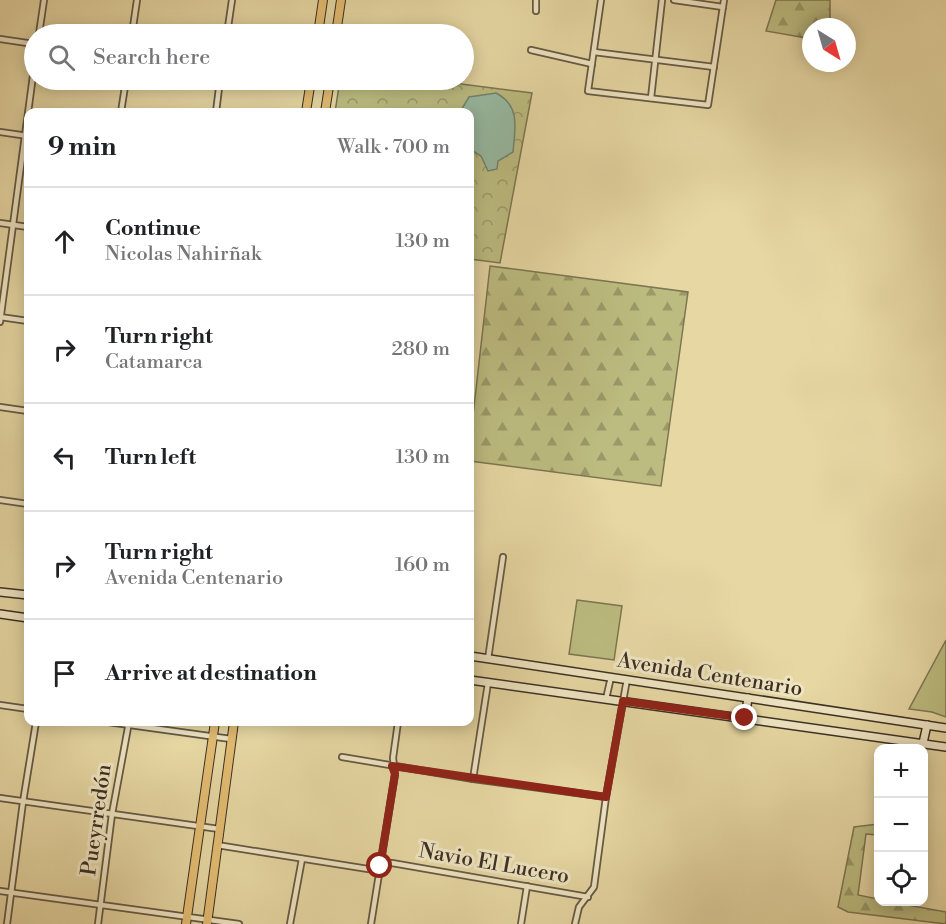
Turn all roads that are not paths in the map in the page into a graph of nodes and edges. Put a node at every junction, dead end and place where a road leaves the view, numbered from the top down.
1 (44, 0) edge
2 (137, 0) edge
3 (232, 0) edge
4 (323, 0) edge
5 (341, 0) edge
6 (536, 0) edge
7 (601, 0) edge
8 (662, 0) edge
9 (674, 0) edge
10 (724, 0) edge
11 (723, 7) junction
12 (536, 11) dead end
13 (40, 24) edge
14 (133, 24) edge
15 (228, 24) edge
16 (319, 24) edge
17 (337, 24) edge
18 (0, 39) edge
19 (24, 43) edge
20 (531, 50) dead end
21 (594, 52) junction
22 (656, 59) junction
23 (592, 64) junction
24 (714, 67) junction
25 (32, 90) edge
26 (124, 90) edge
27 (219, 90) edge
28 (309, 90) edge
29 (328, 90) edge
30 (651, 98) junction
31 (30, 108) edge
32 (122, 108) edge
33 (216, 108) edge
34 (307, 108) edge
35 (326, 108) edge
36 (0, 132) edge
37 (24, 136) edge
38 (24, 155) edge
39 (0, 223) edge
40 (13, 225) junction
41 (24, 226) edge
42 (0, 317) edge
43 (24, 320) edge
44 (0, 322) edge
45 (0, 407) edge
46 (24, 410) edge
47 (0, 500) edge
48 (24, 503) edge
49 (502, 556) dead end
50 (0, 592) edge
51 (24, 595) edge
52 (0, 614) edge
53 (24, 617) edge
54 (474, 657) edge
55 (488, 659) junction
56 (611, 676) junction
57 (627, 679) junction
58 (474, 681) edge
59 (488, 683) junction
60 (748, 698) junction
61 (606, 699) junction
62 (623, 701) junction
63 (0, 705) edge
64 (24, 708) edge
65 (745, 718) junction
66 (927, 725) junction
67 (35, 726) edge
68 (128, 726) edge
69 (147, 726) edge
70 (214, 726) edge
71 (233, 726) edge
72 (397, 726) edge
73 (946, 728) edge
74 (213, 737) junction
75 (231, 739) junction
76 (923, 743) junction
77 (946, 747) edge
78 (342, 757) dead end
79 (392, 766) junction
80 (473, 779) junction
81 (606, 797) junction
82 (0, 798) edge
83 (23, 802) junction
84 (112, 814) junction
85 (199, 826) junction
86 (219, 829) junction
87 (217, 845) junction
88 (302, 859) junction
89 (380, 866) junction
90 (527, 886) junction
91 (0, 891) edge
92 (12, 893) junction
93 (588, 897) junction
94 (102, 904) junction
95 (186, 920) edge
96 (208, 922) edge
97 (7, 924) edge
98 (98, 924) edge
99 (238, 924) edge
100 (290, 924) edge
101 (371, 924) edge
102 (521, 924) edge
103 (575, 924) edge

1 - 13 street
2 - 14 street
3 - 15 street
4 - 16 main road
5 - 17 main road
6 - 12 street
7 - 21 street
8 - 22 street
9 - 11 street
10 - 11 street
11 - 24 street
18 - 19 street
20 - 23 street
21 - 22 street
21 - 23 street
22 - 24 street
22 - 30 street
23 - 30 street
24 - 30 street
25 - 31 street
26 - 32 street
27 - 33 street
28 - 34 main road
29 - 35 main road
36 - 37 street
38 - 40 street
39 - 40 street
40 - 41 street
40 - 42 street
42 - 43 street
42 - 44 street
45 - 46 street
47 - 48 street
49 - 55 street
50 - 51 main road
52 - 53 main road
54 - 55 main road, Avenida Centenario
55 - 56 main road, Avenida Centenario
56 - 57 main road, Avenida Centenario
56 - 61 street
57 - 60 main road, Avenida Centenario
57 - 62 street
58 - 59 main road, Avenida Centenario
59 - 61 main road, Avenida Centenario
59 - 80 street
60 - 65 main road
60 - 66 main road, Avenida Centenario
61 - 62 main road, Avenida Centenario
62 - 65 main road, Avenida Centenario
62 - 81 street
63 - 64 street
65 - 76 main road, Avenida Centenario
66 - 73 main road, Avenida Centenario
66 - 76 main road
67 - 83 street
68 - 84 street, Pueyrredón
69 - 74 street
70 - 74 main road
71 - 75 main road
72 - 79 street
74 - 75 street
74 - 85 main road
75 - 86 main road
76 - 77 main road, Avenida Centenario
78 - 79 street
79 - 80 street
79 - 89 street
80 - 81 street
81 - 93 street
82 - 83 street
83 - 84 street
83 - 92 street
84 - 85 street
84 - 94 street, Pueyrredón
85 - 86 street
85 - 95 main road
86 - 87 main road
87 - 88 street, Navio El Lucero
87 - 96 main road
88 - 89 street, Navio El Lucero
88 - 100 street
89 - 90 street, Navio El Lucero
89 - 101 street
90 - 93 street, Navio El Lucero
90 - 102 street
91 - 92 street
92 - 94 street
92 - 97 street
93 - 103 street
94 - 95 street
94 - 98 street, Pueyrredón
95 - 96 street
96 - 99 street

